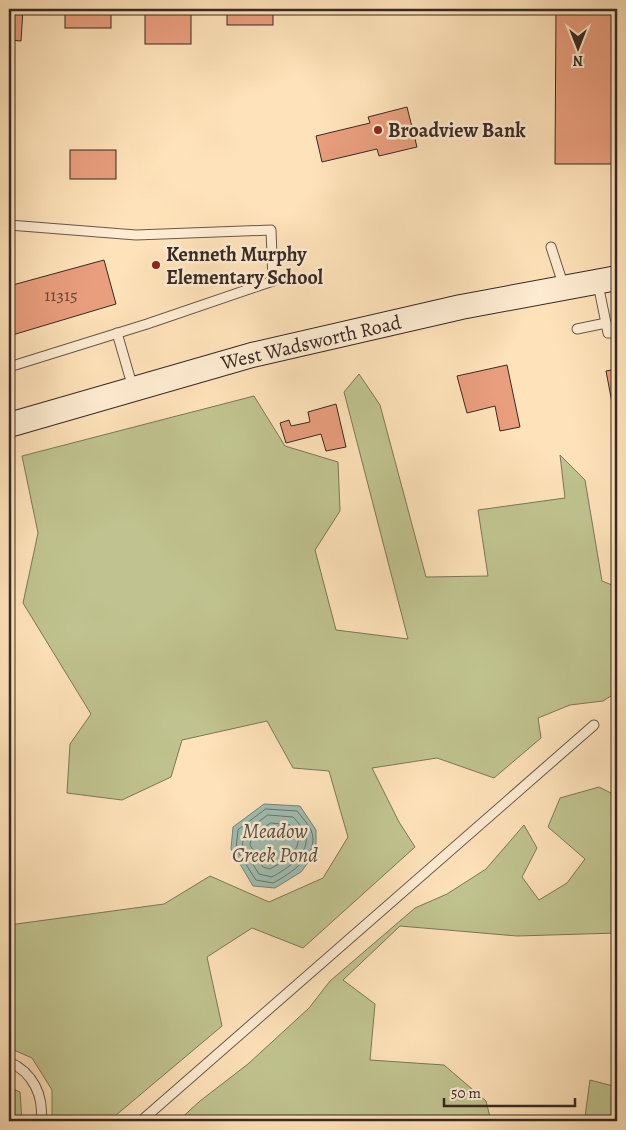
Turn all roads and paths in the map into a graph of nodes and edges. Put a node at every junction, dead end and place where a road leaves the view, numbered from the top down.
1 (9, 225) edge
2 (551, 246) dead end
3 (607, 280) edge
4 (564, 288) junction
5 (606, 323) junction
6 (576, 328) dead end
7 (117, 333) junction
8 (617, 333) edge
9 (9, 367) edge
10 (134, 389) junction
11 (9, 425) edge
12 (594, 725) dead end
13 (9, 1062) edge
14 (41, 1121) edge
15 (141, 1121) edge

1 - 7 lane
2 - 4 lane
3 - 4 main road, West Wadsworth Road
3 - 5 lane
4 - 10 main road, West Wadsworth Road
5 - 6 lane
5 - 8 lane
7 - 9 lane
7 - 10 lane
10 - 11 main road, West Wadsworth Road
12 - 15 lane
13 - 14 lane

